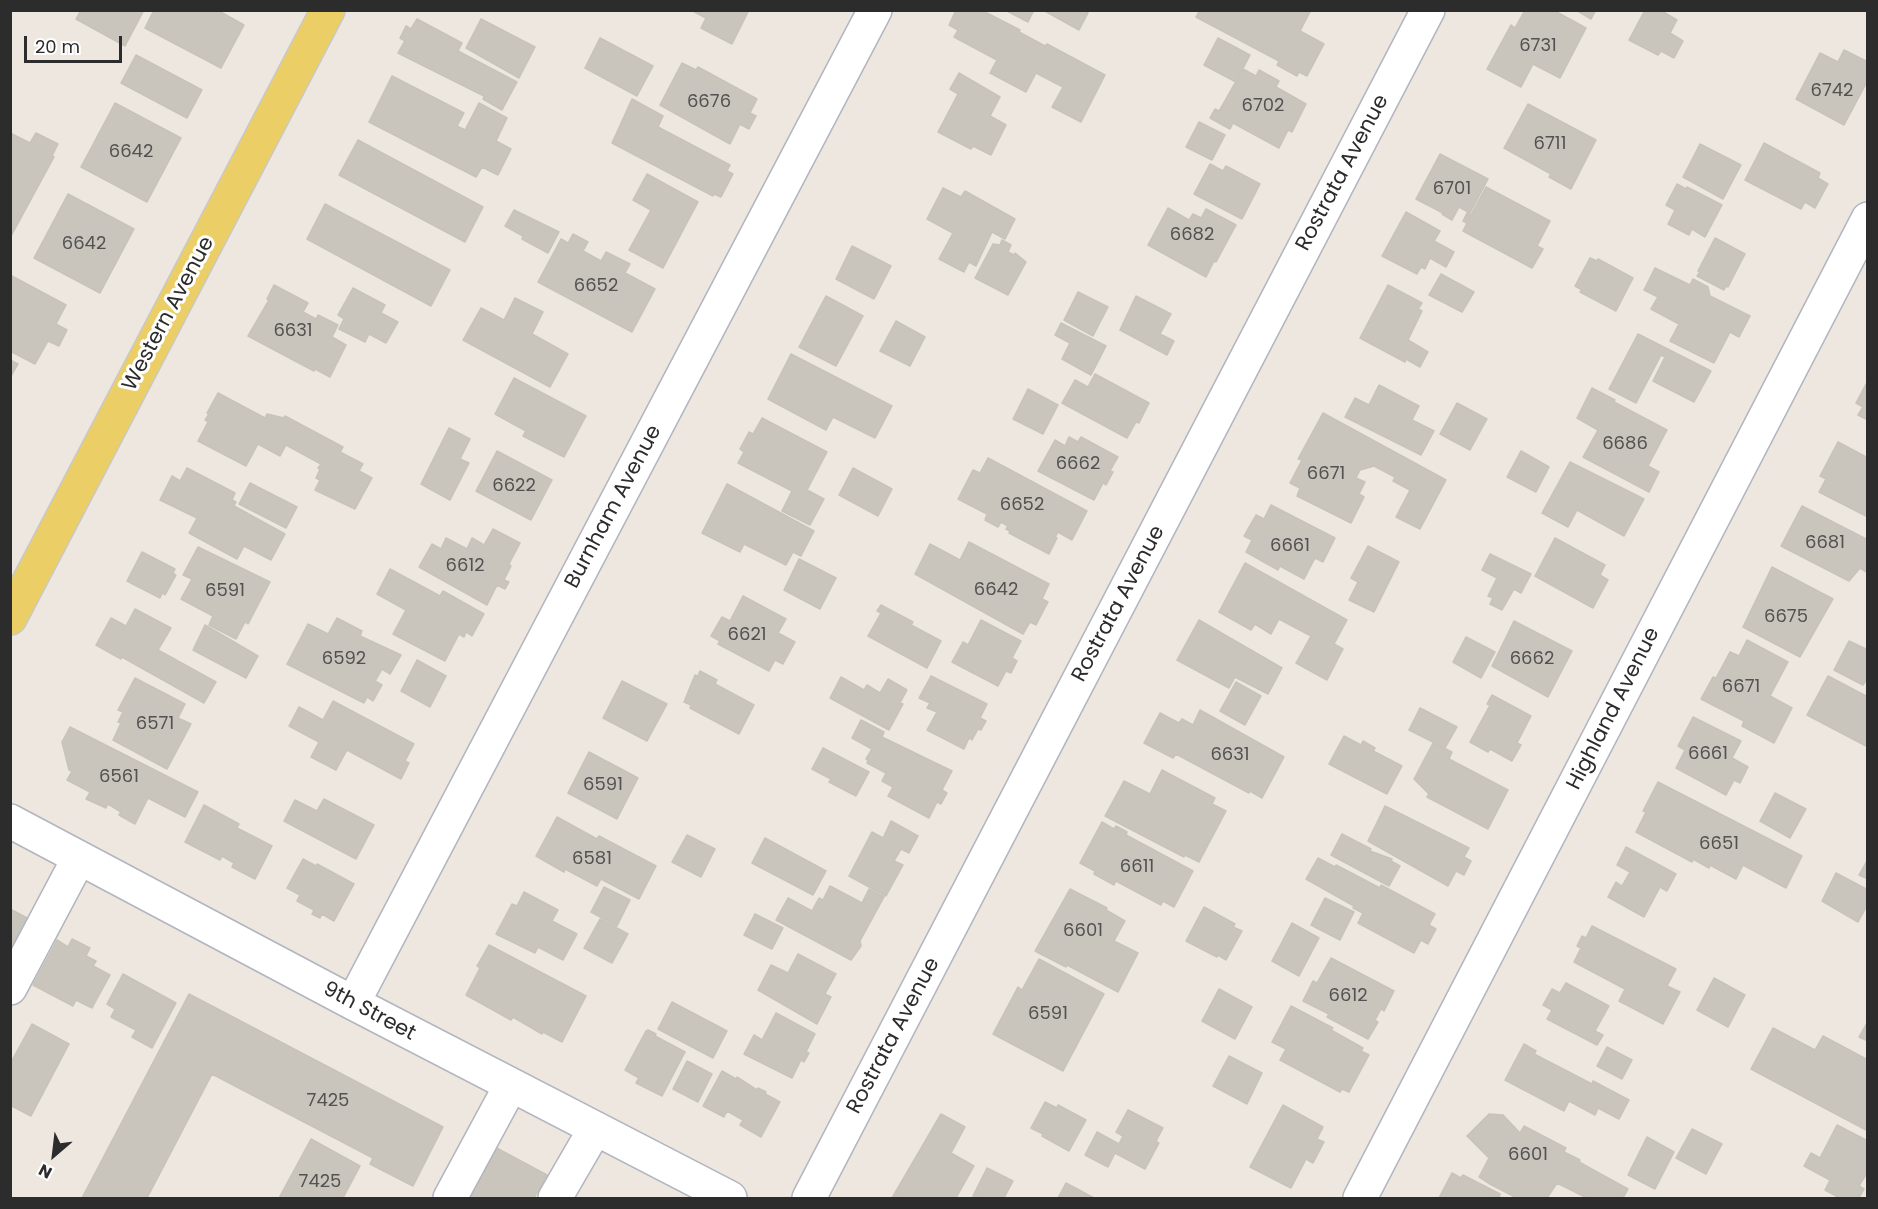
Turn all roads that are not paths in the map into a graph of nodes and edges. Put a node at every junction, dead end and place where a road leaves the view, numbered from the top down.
1 (328, 10) edge
2 (875, 10) edge
3 (1428, 10) edge
4 (1868, 219) edge
5 (10, 618) edge
6 (10, 822) edge
7 (79, 858) junction
8 (10, 988) edge
9 (352, 1003) junction
10 (511, 1085) junction
11 (595, 1129) junction
12 (450, 1198) edge
13 (555, 1198) edge
14 (730, 1198) edge
15 (809, 1198) edge
16 (1360, 1198) edge

1 - 5 main road, Western Avenue
2 - 9 street, Burnham Avenue
3 - 15 street, Rostrata Avenue
4 - 16 street, Highland Avenue
6 - 7 street, 9th Street
7 - 8 street
7 - 9 street, 9th Street
9 - 10 street, 9th Street
10 - 11 street, 9th Street
10 - 12 street
11 - 13 street
11 - 14 street, 9th Street

